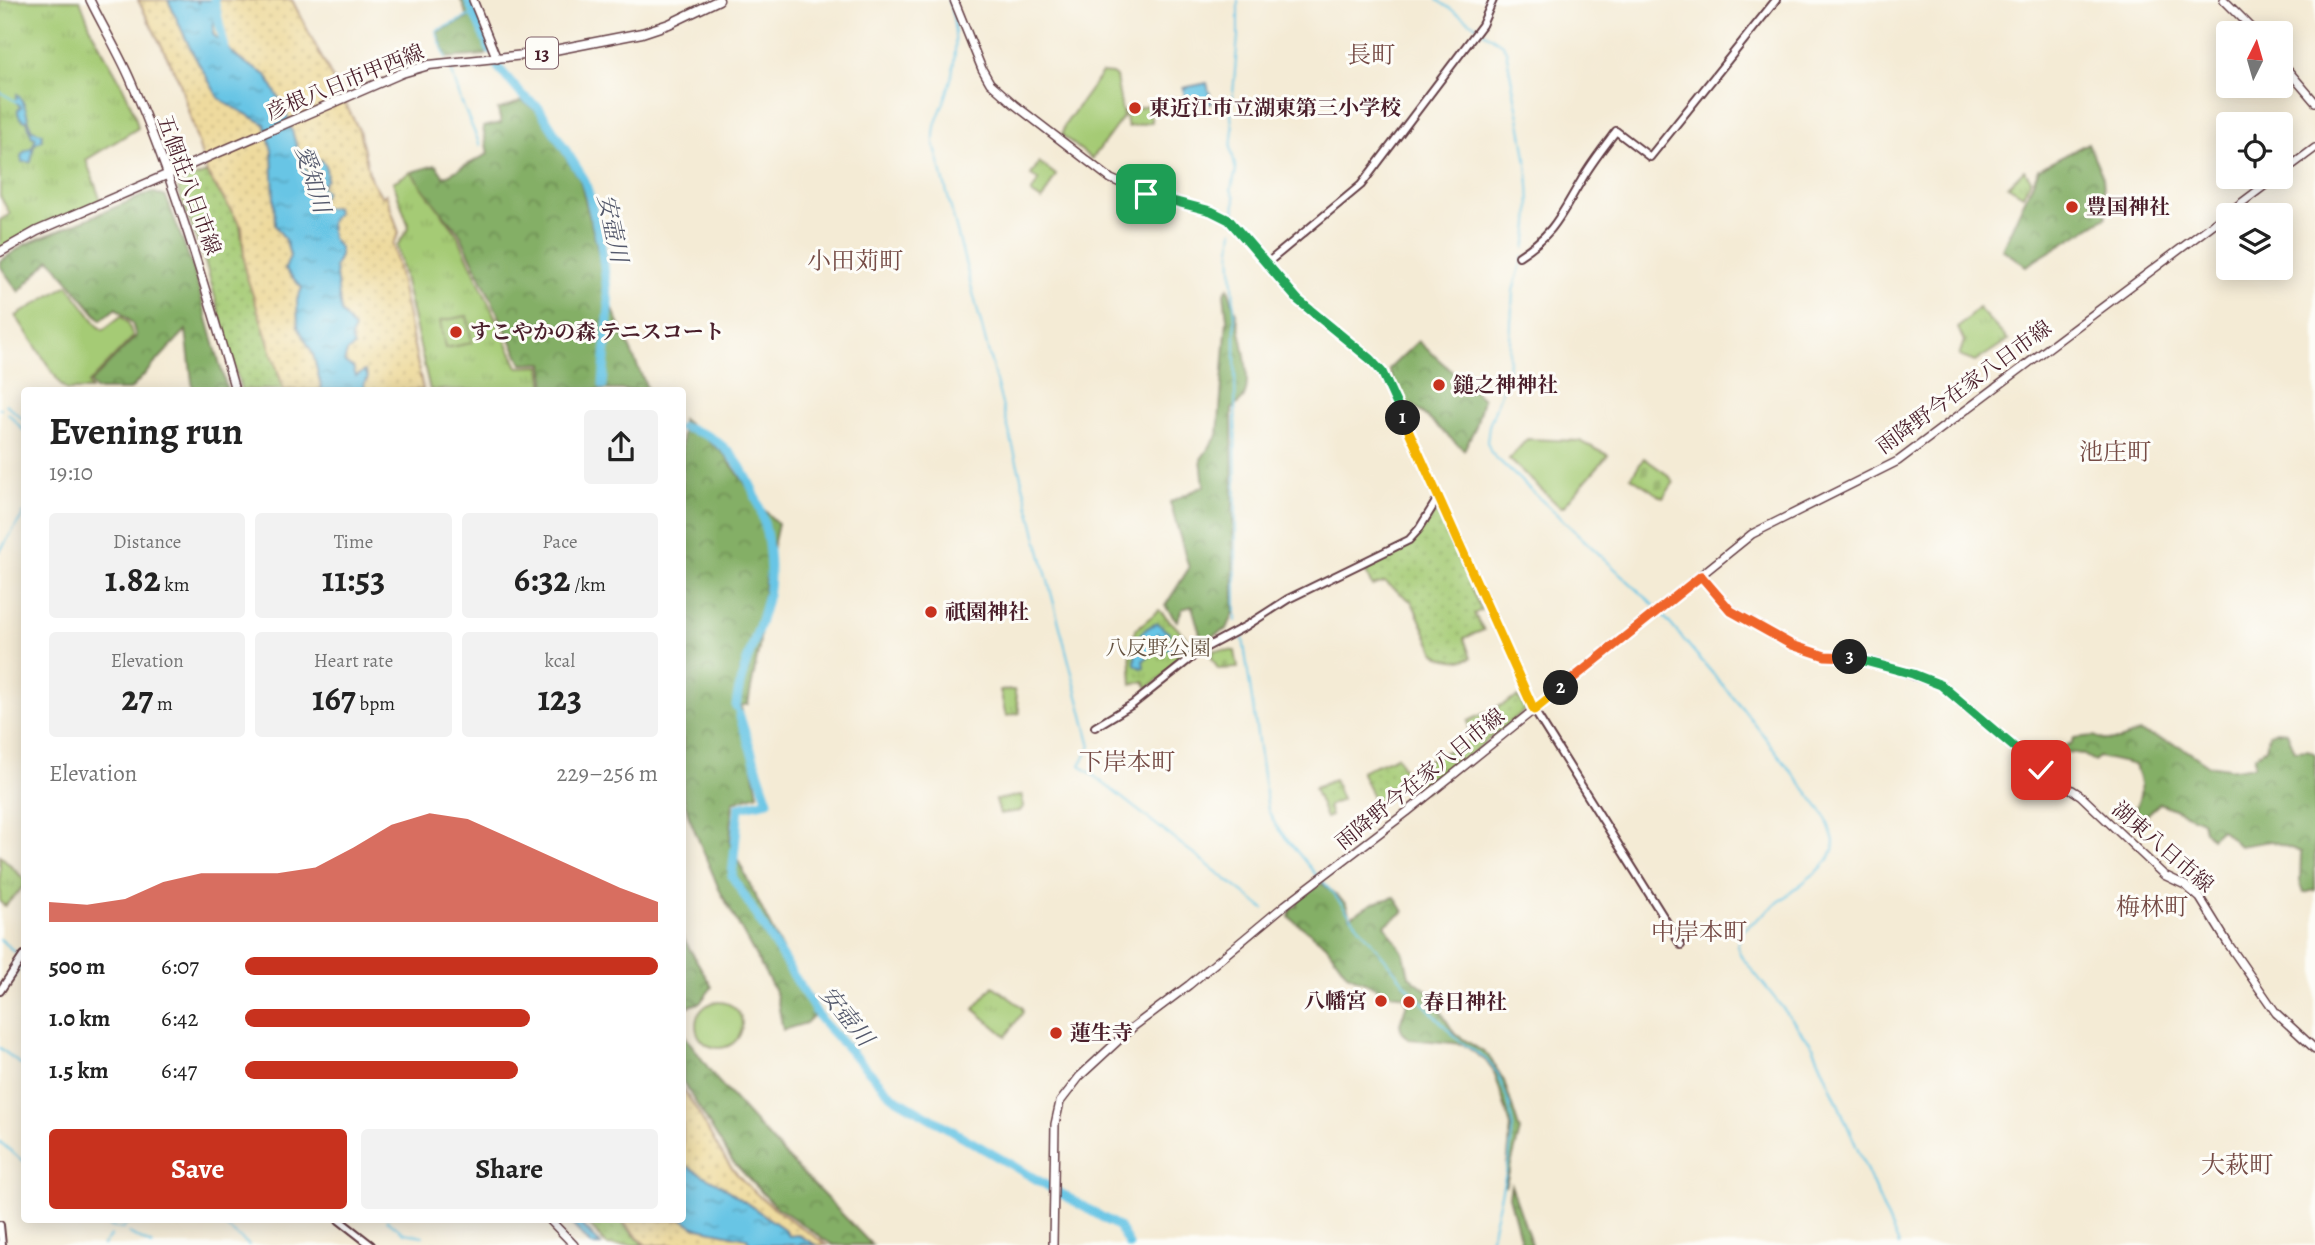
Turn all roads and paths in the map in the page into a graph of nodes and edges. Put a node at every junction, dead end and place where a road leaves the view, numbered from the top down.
1 (90, 0) edge
2 (473, 0) edge
3 (719, 0) edge
4 (954, 0) edge
5 (1493, 0) edge
6 (1776, 0) edge
7 (2224, 0) edge
8 (2245, 21) edge
9 (497, 59) junction
10 (2293, 76) edge
11 (2315, 102) edge
12 (2315, 148) edge
13 (2293, 164) edge
14 (168, 176) junction
15 (2260, 189) edge
16 (0, 252) edge
17 (1519, 256) dead end
18 (1266, 264) junction
19 (234, 387) edge
20 (1438, 498) junction
21 (1701, 576) junction
22 (1534, 710) junction
23 (1095, 727) dead end
24 (1681, 945) dead end
25 (21, 963) edge
26 (0, 991) edge
27 (2315, 1049) edge
28 (343, 1223) edge
29 (553, 1223) edge
30 (0, 1225) edge
31 (2, 1245) edge
32 (371, 1245) edge
33 (574, 1245) edge
34 (1053, 1245) edge

1 - 14 main road, 五個荘八日市線
2 - 9 main road
3 - 9 main road, 彦根八日市甲西線 / 13
4 - 18 main road
5 - 18 street
6 - 17 street
7 - 8 main road
9 - 14 main road, 彦根八日市甲西線 / 13
10 - 11 main road
12 - 13 main road
14 - 16 main road, 彦根八日市甲西線 / 13
14 - 19 main road, 五個荘八日市線
15 - 21 main road, 雨降野今在家八日市線
18 - 20 main road
20 - 22 main road
20 - 23 street
21 - 22 main road, 雨降野今在家八日市線
21 - 27 main road, 湖東八日市線
22 - 24 street
22 - 34 main road, 雨降野今在家八日市線
25 - 26 street
28 - 32 street
29 - 33 main road
30 - 31 street

